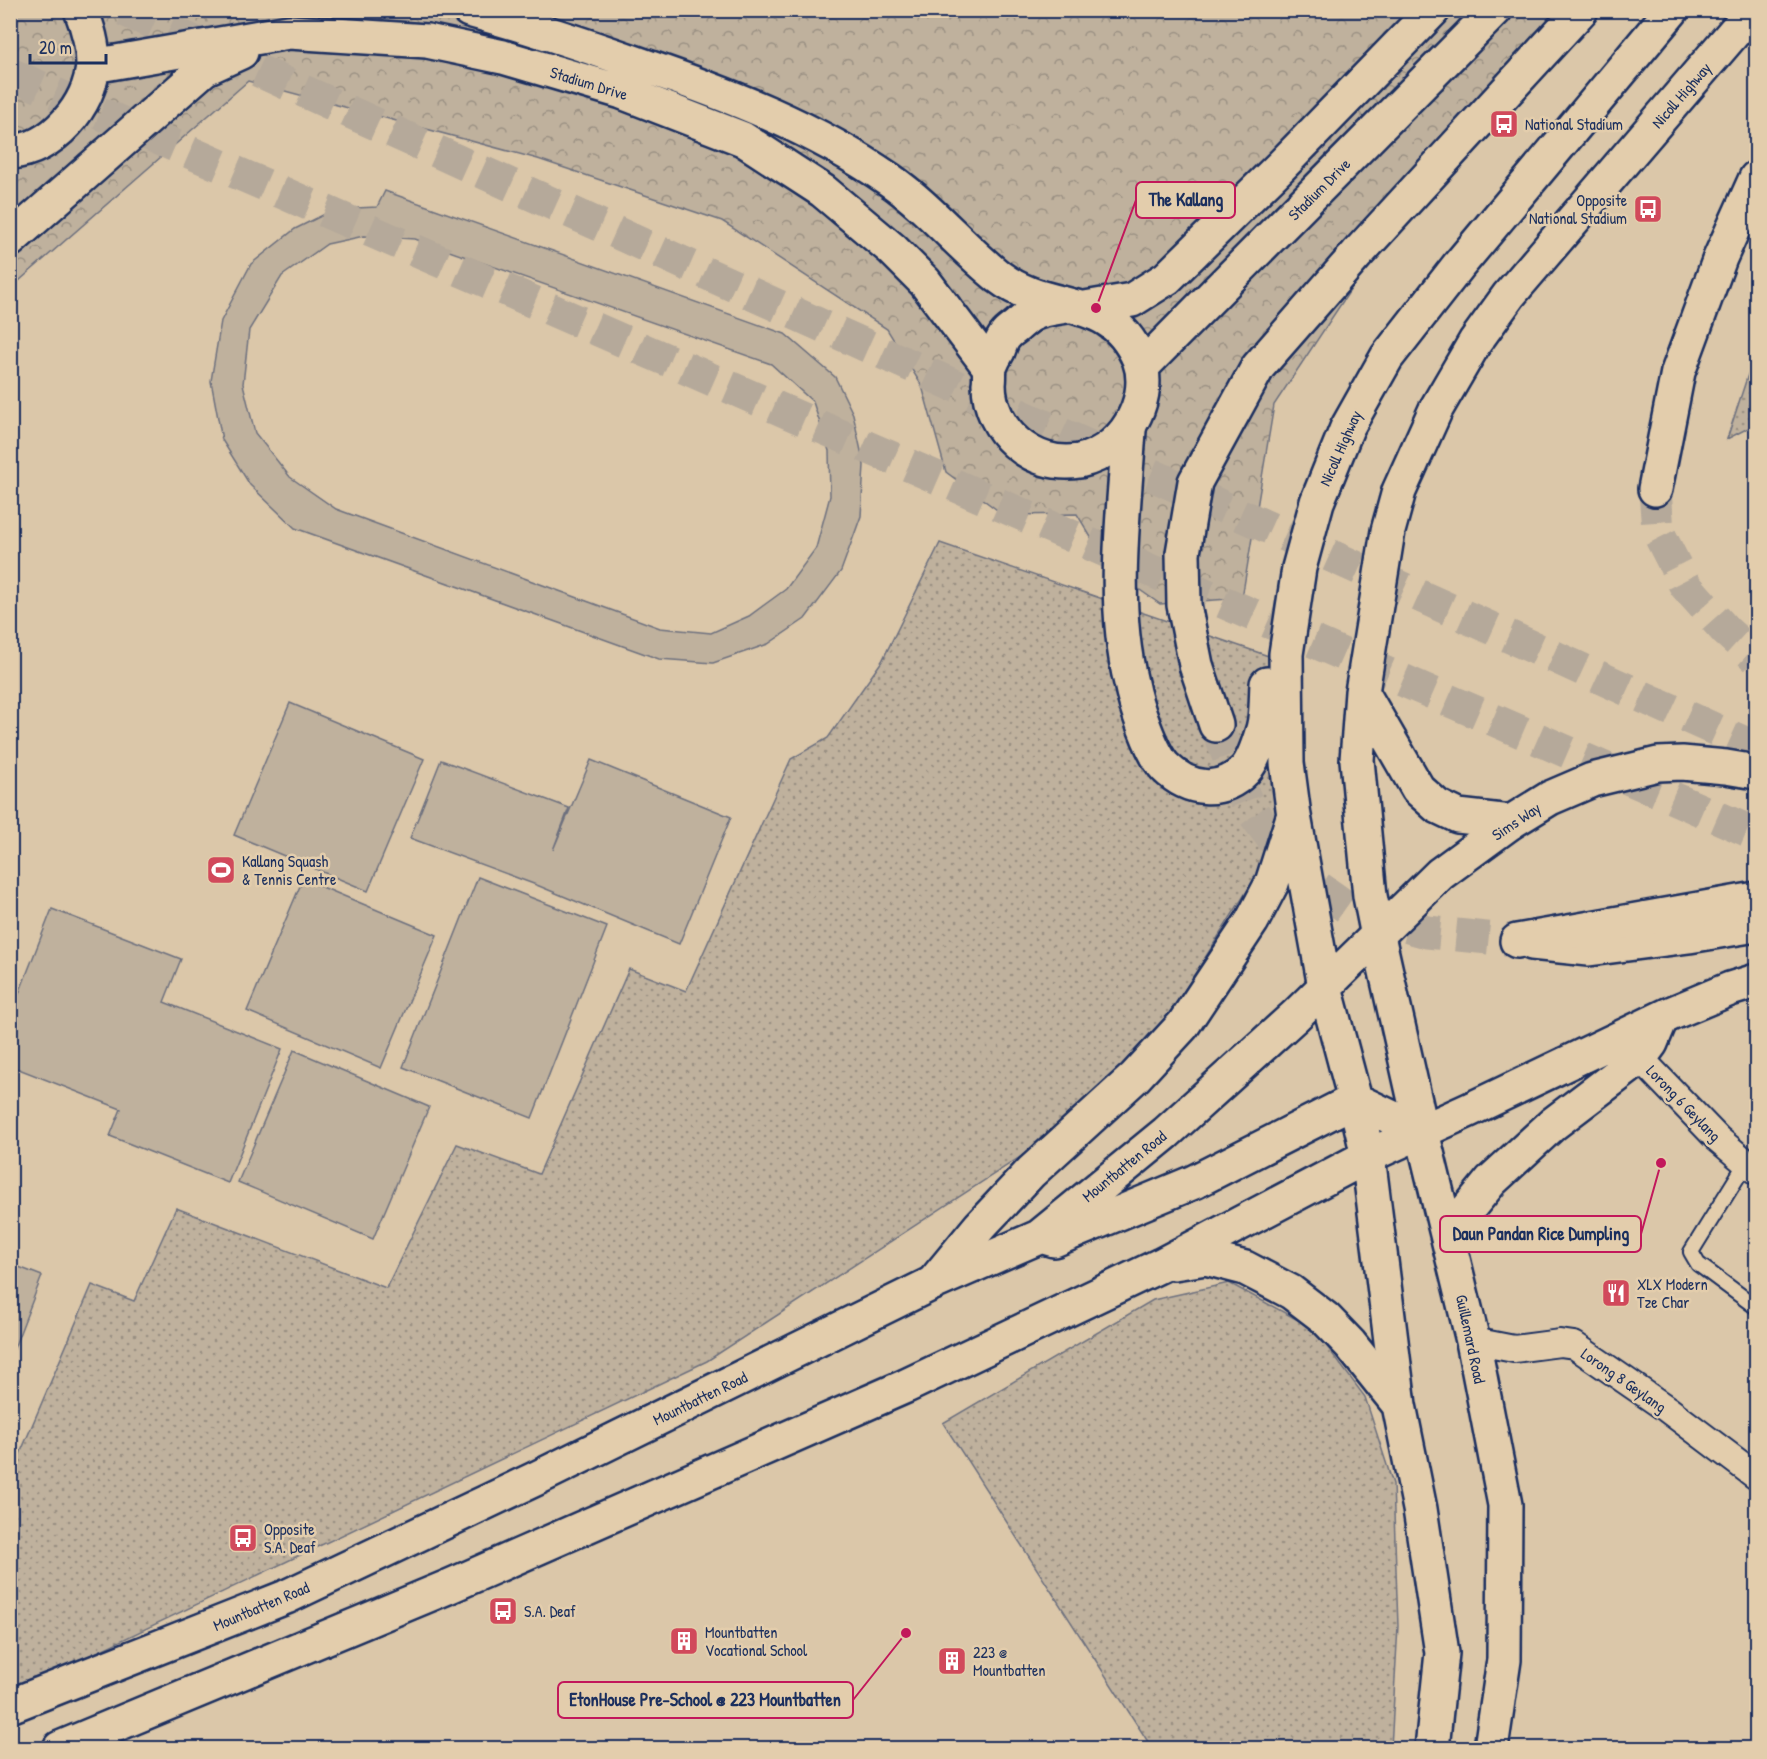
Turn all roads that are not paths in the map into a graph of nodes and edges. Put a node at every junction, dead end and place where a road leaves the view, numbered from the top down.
1 (81, 10) edge
2 (469, 10) edge
3 (1433, 10) edge
4 (1495, 10) edge
5 (1581, 10) edge
6 (1672, 10) edge
7 (1753, 10) edge
8 (289, 32) junction
9 (93, 66) junction
10 (13, 154) edge
11 (1756, 178) edge
12 (10, 240) edge
13 (1076, 307) junction
14 (1142, 367) junction
15 (990, 368) junction
16 (1347, 428) junction
17 (1129, 430) junction
18 (1655, 489) tunnel mouth
19 (1362, 692) junction
20 (1216, 725) tunnel mouth
21 (1756, 772) edge
22 (1294, 816) junction
23 (1511, 822) junction
24 (1756, 899) edge
25 (1756, 925) edge
26 (1378, 936) junction
27 (1756, 981) edge
28 (1325, 987) junction
29 (1661, 1019) junction
30 (1640, 1058) junction
31 (1355, 1100) junction
32 (1422, 1132) junction
33 (1368, 1156) junction
34 (1751, 1167) edge
35 (1039, 1237) junction
36 (1452, 1254) junction
37 (1161, 1266) junction
38 (933, 1283) junction
39 (1756, 1307) edge
40 (1473, 1341) junction
41 (1400, 1405) junction
42 (1756, 1476) edge
43 (10, 1706) edge
44 (60, 1749) edge
45 (1432, 1749) edge
46 (1491, 1749) edge

1 - 9 main road
2 - 13 main road, Stadium Drive
3 - 13 main road, Stadium Drive
4 - 14 main road, Stadium Drive
5 - 20 main road
6 - 16 main road, Nicoll Highway
7 - 19 main road, Nicoll Highway
8 - 9 main road, Stadium Drive
8 - 12 main road
8 - 15 main road, Stadium Drive
9 - 10 main road
11 - 18 main road
13 - 14 main road, Stadium Drive
13 - 15 main road, Stadium Drive
14 - 17 main road, Stadium Drive
15 - 17 main road, Stadium Drive
16 - 17 main road
16 - 22 main road, Nicoll Highway
19 - 23 main road
19 - 26 main road, Nicoll Highway
21 - 23 main road, Sims Way
22 - 28 main road, Nicoll Highway
22 - 38 main road
23 - 26 main road, Sims Way
24 - 25 main road
26 - 28 main road, Sims Way
26 - 32 main road, Guillemard Road
27 - 29 main road
28 - 31 main road
28 - 35 main road, Mountbatten Road
29 - 30 main road
29 - 32 main road
30 - 34 street, Lorong 6 Geylang
30 - 36 main road
31 - 32 main road
31 - 33 main road
31 - 35 main road
32 - 33 main road
32 - 36 main road, Guillemard Road
33 - 37 main road
33 - 41 main road
34 - 39 lane
35 - 38 main road, Mountbatten Road
36 - 40 main road, Guillemard Road
37 - 41 main road
37 - 44 main road
38 - 43 main road, Mountbatten Road
40 - 42 street, Lorong 8 Geylang
40 - 46 main road, Guillemard Road
41 - 45 main road

